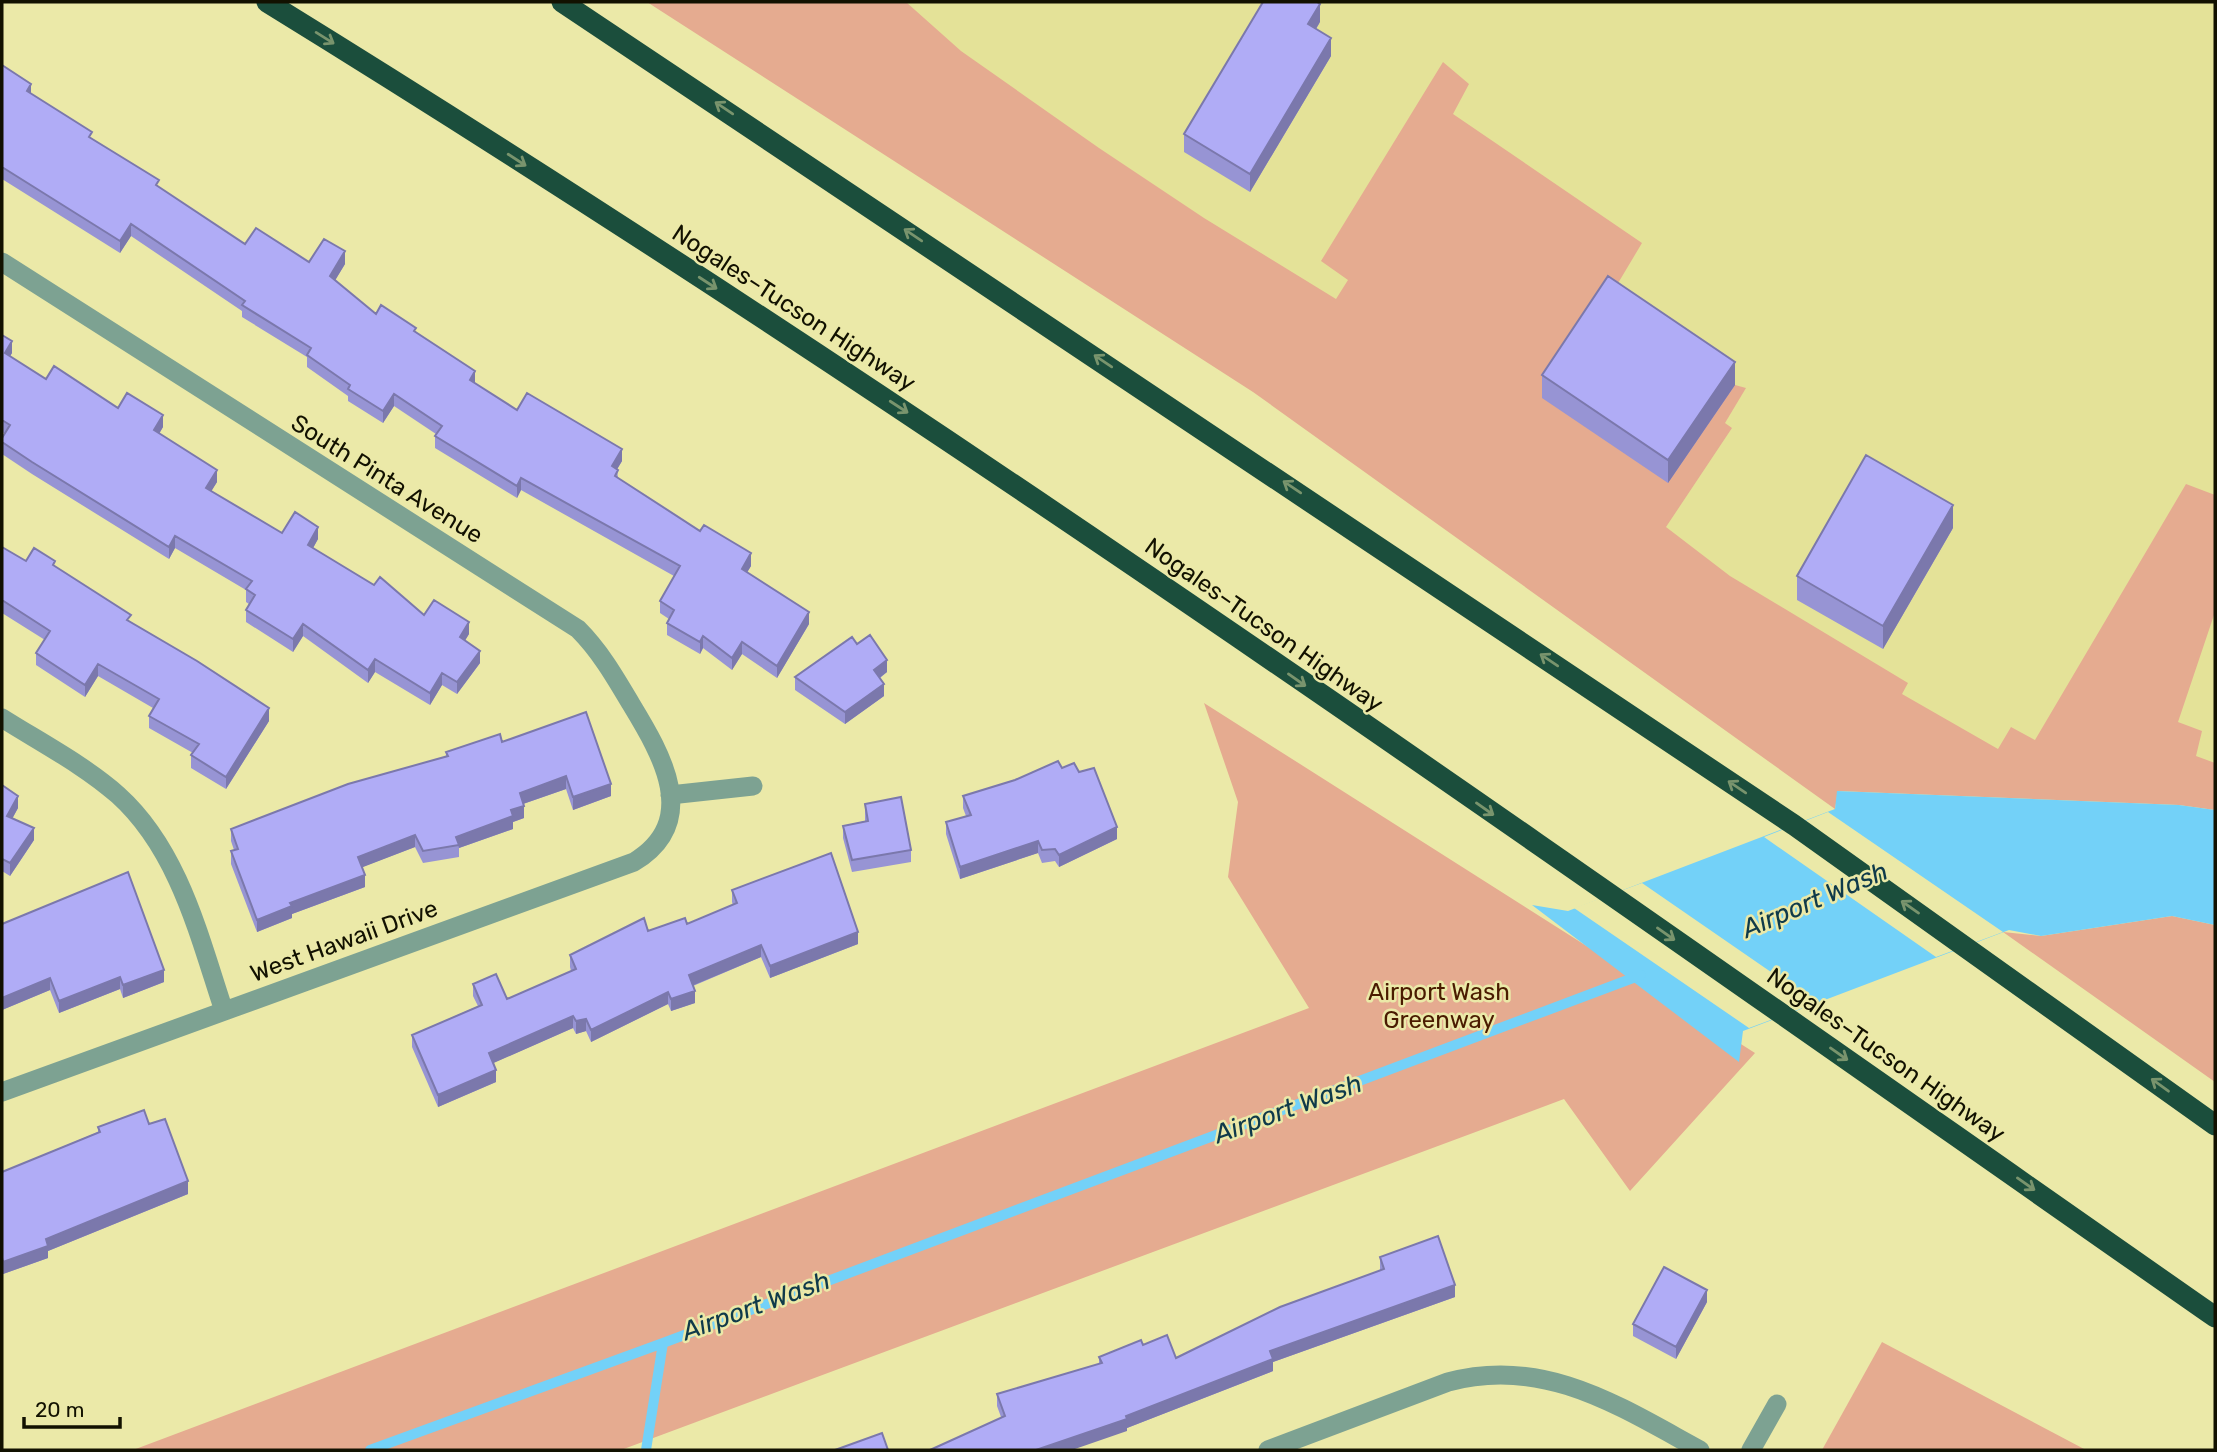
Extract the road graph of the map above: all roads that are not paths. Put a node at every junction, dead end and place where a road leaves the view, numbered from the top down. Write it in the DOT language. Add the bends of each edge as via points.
graph roads {
  1 [pos="267,2"];
  2 [pos="562,2"];
  3 [pos="2,262"];
  4 [pos="2,718"];
  5 [pos="753,786"];
  6 [pos="671,799"];
  7 [pos="224,1011"];
  8 [pos="2,1092"];
  9 [pos="2215,1125"];
  10 [pos="2215,1317"];
  11 [pos="1777,1404"];
  12 [pos="1268,1450"];
  13 [pos="1700,1450"];
  14 [pos="1751,1450"];
  1 -- 10 [label="highway, Nogales–Tucson Highway, one-way" via="962,448"];
  9 -- 2 [label="highway, one-way" via="1794,825"];
  3 -- 6 [label="street, South Pinta Avenue" via="578,629 594,645 651,737 668,775"];
  4 -- 7 [label="street" via="94,776 141,820 185,897"];
  5 -- 6 [label="street"];
  6 -- 7 [label="street, West Hawaii Drive" via="670,820 660,840 634,862"];
  7 -- 8 [label="street, West Hawaii Drive"];
  11 -- 14 [label="street"];
  12 -- 13 [label="street" via="1448,1382 1470,1376 1522,1374 1601,1396"];
}
